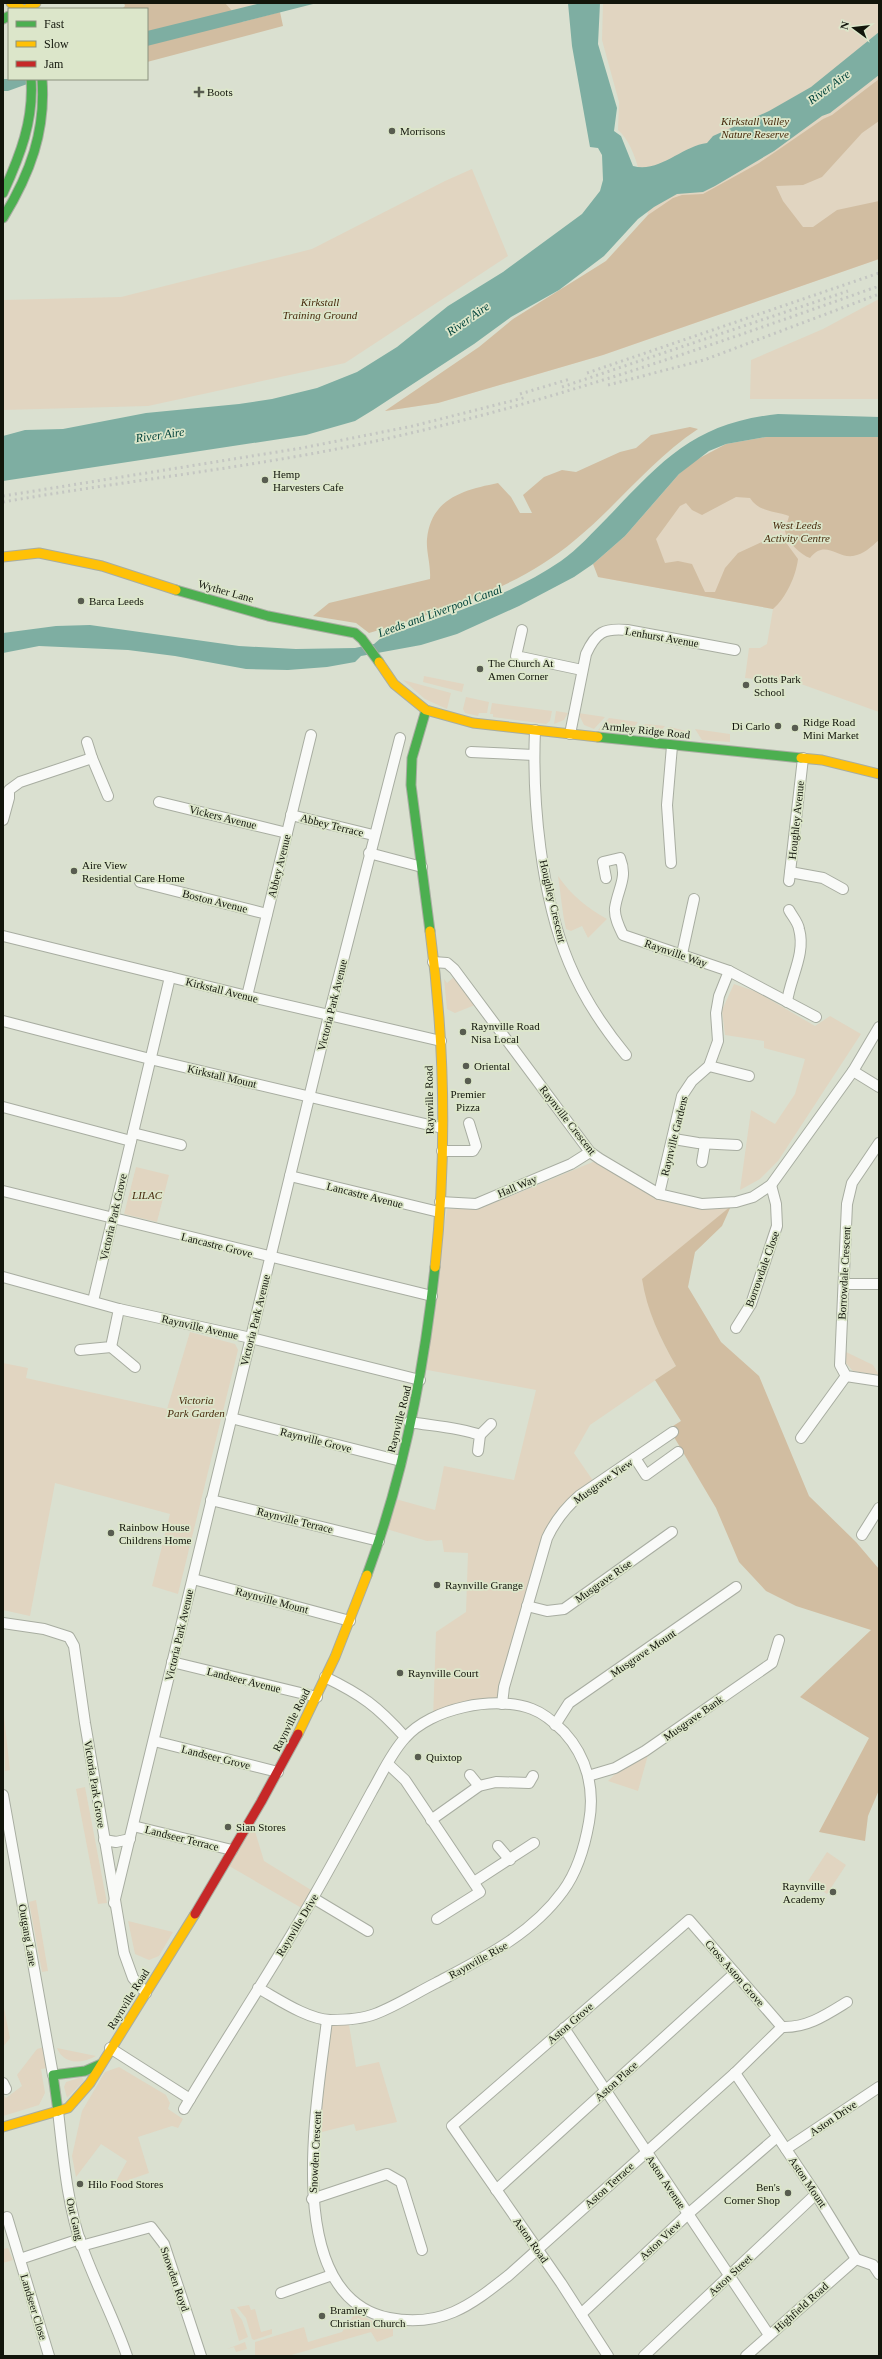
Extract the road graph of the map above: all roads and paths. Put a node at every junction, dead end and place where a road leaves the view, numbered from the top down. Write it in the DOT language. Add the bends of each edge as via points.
graph roads {
  1 [pos="42,81"];
  2 [pos="31,84"];
  3 [pos="3,193"];
  4 [pos="3,218"];
  5 [pos="3,557"];
  6 [pos="522,630"];
  7 [pos="735,650"];
  8 [pos="582,670"];
  9 [pos="413,702"];
  10 [pos="426,710"];
  11 [pos="535,730"];
  12 [pos="570,734"];
  13 [pos="311,735"];
  14 [pos="400,738"];
  15 [pos="87,742"];
  16 [pos="672,746"];
  17 [pos="471,752"];
  18 [pos="534,755"];
  19 [pos="92,758"];
  20 [pos="803,758"];
  21 [pos="879,774"];
  22 [pos="108,796"];
  23 [pos="159,802"];
  24 [pos="291,815"];
  25 [pos="3,820"];
  26 [pos="287,833"];
  27 [pos="373,835"];
  28 [pos="369,853"];
  29 [pos="671,863"];
  30 [pos="422,867"];
  31 [pos="606,878"];
  32 [pos="140,882"];
  33 [pos="843,889"];
  34 [pos="694,899"];
  35 [pos="789,910"];
  36 [pos="267,914"];
  37 [pos="3,936"];
  38 [pos="682,954"];
  39 [pos="433,962"];
  40 [pos="729,971"];
  41 [pos="170,977"];
  42 [pos="247,996"];
  43 [pos="787,1002"];
  44 [pos="329,1015"];
  45 [pos="816,1017"];
  46 [pos="3,1022"];
  47 [pos="879,1027"];
  48 [pos="441,1041"];
  49 [pos="626,1055"];
  50 [pos="150,1059"];
  51 [pos="709,1066"];
  52 [pos="853,1071"];
  53 [pos="748,1076"];
  54 [pos="879,1087"];
  55 [pos="310,1096"];
  56 [pos="3,1107"];
  57 [pos="469,1123"];
  58 [pos="442,1128"];
  59 [pos="132,1137"];
  60 [pos="674,1139"];
  61 [pos="879,1143"];
  62 [pos="705,1144"];
  63 [pos="181,1145"];
  64 [pos="737,1145"];
  65 [pos="442,1151"];
  66 [pos="590,1152"];
  67 [pos="702,1162"];
  68 [pos="290,1176"];
  69 [pos="771,1185"];
  70 [pos="3,1192"];
  71 [pos="659,1194"];
  72 [pos="440,1207"];
  73 [pos="113,1219"];
  74 [pos="270,1258"];
  75 [pos="3,1277"];
  76 [pos="844,1284"];
  77 [pos="879,1284"];
  78 [pos="432,1296"];
  79 [pos="93,1301"];
  80 [pos="119,1309"];
  81 [pos="736,1328"];
  82 [pos="251,1338"];
  83 [pos="111,1347"];
  84 [pos="80,1350"];
  85 [pos="135,1367"];
  86 [pos="846,1376"];
  87 [pos="420,1380"];
  88 [pos="879,1381"];
  89 [pos="230,1418"];
  90 [pos="409,1422"];
  91 [pos="490,1424"];
  92 [pos="673,1432"];
  93 [pos="480,1435"];
  94 [pos="801,1438"];
  95 [pos="478,1451"];
  96 [pos="678,1452"];
  97 [pos="635,1458"];
  98 [pos="400,1461"];
  99 [pos="211,1500"];
  100 [pos="879,1508"];
  101 [pos="672,1532"];
  102 [pos="862,1535"];
  103 [pos="379,1541"];
  104 [pos="192,1579"];
  105 [pos="736,1586"];
  106 [pos="527,1606"];
  107 [pos="350,1621"];
  108 [pos="3,1623"];
  109 [pos="779,1640"];
  110 [pos="172,1662"];
  111 [pos="325,1677"];
  112 [pos="317,1697"];
  113 [pos="502,1704"];
  114 [pos="555,1724"];
  115 [pos="405,1737"];
  116 [pos="154,1741"];
  117 [pos="388,1764"];
  118 [pos="278,1772"];
  119 [pos="470,1775"];
  120 [pos="533,1776"];
  121 [pos="588,1776"];
  122 [pos="479,1786"];
  123 [pos="3,1794"];
  124 [pos="431,1820"];
  125 [pos="133,1826"];
  126 [pos="7,1838"];
  127 [pos="130,1839"];
  128 [pos="104,1840"];
  129 [pos="534,1843"];
  130 [pos="498,1846"];
  131 [pos="232,1850"];
  132 [pos="510,1860"];
  133 [pos="474,1882"];
  134 [pos="313,1898"];
  135 [pos="114,1903"];
  136 [pos="437,1919"];
  137 [pos="689,1920"];
  138 [pos="368,1931"];
  139 [pos="735,1973"];
  140 [pos="258,1988"];
  141 [pos="146,1993"];
  142 [pos="847,2002"];
  143 [pos="327,2020"];
  144 [pos="782,2027"];
  145 [pos="564,2028"];
  146 [pos="110,2048"];
  147 [pos="101,2064"];
  148 [pos="735,2073"];
  149 [pos="53,2075"];
  150 [pos="879,2087"];
  151 [pos="606,2091"];
  152 [pos="190,2099"];
  153 [pos="184,2109"];
  154 [pos="58,2111"];
  155 [pos="452,2126"];
  156 [pos="3,2127"];
  157 [pos="777,2137"];
  158 [pos="786,2149"];
  159 [pos="646,2152"];
  160 [pos="496,2190"];
  161 [pos="816,2194"];
  162 [pos="312,2199"];
  163 [pos="688,2214"];
  164 [pos="7,2217"];
  165 [pos="80,2242"];
  166 [pos="422,2250"];
  167 [pos="538,2250"];
  168 [pos="20,2258"];
  169 [pos="856,2259"];
  170 [pos="879,2274"];
  171 [pos="332,2275"];
  172 [pos="730,2276"];
  173 [pos="280,2293"];
  174 [pos="581,2314"];
  175 [pos="769,2335"];
  176 [pos="49,2356"];
  177 [pos="127,2356"];
  178 [pos="201,2356"];
  179 [pos="608,2356"];
  180 [pos="644,2356"];
  181 [pos="746,2356"];
  1 -- 4 [label="street" via="42,130 38,150 19,194"];
  2 -- 3 [label="street" via="31,108 22,149"];
  5 -- 9 [label="street, Wyther Lane" via="39,553 102,566 167,588 268,616 355,633 394,684"];
  6 -- 8 [label="street" via="516,656"];
  7 -- 8 [label="street, Lenhurst Avenue" via="614,629 601,632 592,642"];
  8 -- 12 [label="street, Lenhurst Avenue"];
  9 -- 10 [label="street, Armley Ridge Road"];
  10 -- 11 [label="street, Armley Ridge Road" via="473,723"];
  10 -- 30 [label="street, Raynville Road" via="412,758 411,785"];
  11 -- 12 [label="street, Armley Ridge Road"];
  11 -- 18 [label="street, Houghley Crescent"];
  12 -- 16 [label="street, Armley Ridge Road"];
  13 -- 24 [label="street, Abbey Avenue"];
  14 -- 27 [label="street, Victoria Park Avenue"];
  15 -- 19 [label="street"];
  16 -- 20 [label="street, Armley Ridge Road"];
  16 -- 29 [label="street" via="667,805"];
  17 -- 18 [label="street"];
  18 -- 49 [label="street, Houghley Crescent" via="535,794 544,867 568,962 580,988 609,1035"];
  19 -- 22 [label="street"];
  19 -- 25 [label="street" via="20,782 9,790"];
  20 -- 21 [label="street, Armley Ridge Road" via="846,764"];
  20 -- 33 [label="street, Houghley Avenue" via="789,877 824,878"];
  23 -- 26 [label="street, Vickers Avenue"];
  24 -- 26 [label="street, Abbey Avenue"];
  24 -- 27 [label="street, Abbey Terrace"];
  26 -- 36 [label="street, Abbey Avenue"];
  27 -- 28 [label="street, Victoria Park Avenue"];
  28 -- 30 [label="street"];
  28 -- 44 [label="street, Victoria Park Avenue"];
  30 -- 39 [label="street, Raynville Road"];
  31 -- 38 [label="street, Raynville Way" via="603,862 620,858 625,870 615,909 623,935"];
  32 -- 36 [label="street, Boston Avenue"];
  34 -- 38 [label="street"];
  35 -- 43 [label="street" via="799,929 800,957 789,987"];
  36 -- 42 [label="street, Abbey Avenue"];
  37 -- 41 [label="street, Kirkstall Avenue"];
  38 -- 40 [label="street, Raynville Way"];
  39 -- 48 [label="street, Raynville Road"];
  39 -- 66 [label="street, Raynville Crescent" via="448,963 454,969"];
  40 -- 43 [label="street, Raynville Way"];
  40 -- 51 [label="street, Raynville Gardens" via="718,996 718,1041"];
  41 -- 42 [label="street, Kirkstall Avenue"];
  41 -- 50 [label="street, Victoria Park Grove"];
  42 -- 44 [label="street, Kirkstall Avenue"];
  43 -- 45 [label="street, Raynville Way"];
  44 -- 48 [label="street, Kirkstall Avenue"];
  44 -- 55 [label="street, Victoria Park Avenue"];
  46 -- 50 [label="street, Kirkstall Mount"];
  47 -- 52 [label="street, Raynville Crescent"];
  48 -- 58 [label="street, Raynville Road"];
  50 -- 55 [label="street, Kirkstall Mount"];
  50 -- 59 [label="street, Victoria Park Grove"];
  51 -- 53 [label="street"];
  51 -- 60 [label="street, Raynville Gardens" via="692,1081 682,1096"];
  52 -- 54 [label="street"];
  52 -- 69 [label="street, Raynville Crescent"];
  55 -- 58 [label="street, Kirkstall Mount"];
  55 -- 68 [label="street, Victoria Park Avenue"];
  56 -- 59 [label="street"];
  57 -- 65 [label="street" via="476,1139 473,1151"];
  58 -- 65 [label="street, Raynville Road"];
  59 -- 63 [label="street"];
  59 -- 73 [label="street, Victoria Park Grove"];
  60 -- 62 [label="street"];
  60 -- 71 [label="street, Raynville Gardens"];
  61 -- 76 [label="street, Borrowdale Crescent" via="852,1183 847,1204"];
  62 -- 64 [label="street"];
  62 -- 67 [label="street"];
  65 -- 72 [label="street, Raynville Road"];
  66 -- 71 [label="street, Raynville Crescent"];
  66 -- 72 [label="street, Hall Way" via="571,1164 476,1204"];
  68 -- 72 [label="street, Lancastre Avenue"];
  68 -- 74 [label="street, Victoria Park Avenue"];
  69 -- 71 [label="street, Raynville Crescent" via="753,1197 736,1202 702,1204"];
  69 -- 81 [label="street, Borrowdale Close" via="776,1204 777,1226 751,1304"];
  70 -- 73 [label="street, Lancastre Grove"];
  72 -- 78 [label="street, Raynville Road"];
  73 -- 74 [label="street, Lancastre Grove"];
  73 -- 79 [label="street, Victoria Park Grove"];
  74 -- 78 [label="street, Lancastre Grove"];
  74 -- 82 [label="street, Victoria Park Avenue"];
  75 -- 79 [label="street, Raynville Avenue"];
  76 -- 77 [label="street"];
  76 -- 86 [label="street, Borrowdale Crescent" via="840,1365"];
  78 -- 87 [label="street, Raynville Road"];
  79 -- 80 [label="street, Raynville Avenue"];
  80 -- 82 [label="street, Raynville Avenue"];
  80 -- 83 [label="street"];
  82 -- 87 [label="street, Raynville Avenue"];
  82 -- 89 [label="street, Victoria Park Avenue"];
  83 -- 84 [label="street"];
  83 -- 85 [label="street"];
  86 -- 88 [label="street"];
  86 -- 94 [label="street"];
  87 -- 90 [label="street, Raynville Road"];
  89 -- 98 [label="street, Raynville Grove"];
  89 -- 99 [label="street, Victoria Park Avenue"];
  90 -- 93 [label="street" via="458,1428"];
  90 -- 98 [label="street, Raynville Road"];
  91 -- 93 [label="street"];
  92 -- 97 [label="street, Musgrave View"];
  93 -- 95 [label="street"];
  96 -- 97 [label="street" via="646,1475"];
  97 -- 106 [label="street, Musgrave View" via="579,1496 554,1522"];
  98 -- 103 [label="street, Raynville Road" via="389,1513"];
  99 -- 103 [label="street, Raynville Terrace"];
  99 -- 104 [label="street, Victoria Park Avenue"];
  100 -- 102 [label="street"];
  101 -- 106 [label="street, Musgrave Rise" via="564,1609 547,1611"];
  103 -- 107 [label="street, Raynville Road"];
  104 -- 107 [label="street, Raynville Mount"];
  104 -- 110 [label="street, Victoria Park Avenue"];
  105 -- 114 [label="street, Musgrave Mount" via="569,1703"];
  106 -- 113 [label="street, Musgrave View" via="504,1687"];
  107 -- 111 [label="street, Raynville Road"];
  108 -- 128 [label="street, Victoria Park Grove" via="44,1629 69,1637 74,1646"];
  109 -- 121 [label="street, Musgrave Bank" via="772,1663 645,1751 615,1768"];
  110 -- 112 [label="street, Landseer Avenue"];
  110 -- 116 [label="street, Victoria Park Avenue"];
  111 -- 112 [label="street, Raynville Road"];
  111 -- 115 [label="street" via="358,1694 383,1713"];
  112 -- 118 [label="street, Raynville Road"];
  113 -- 114 [label="street, Raynville Rise" via="532,1709"];
  113 -- 115 [label="street, Raynville Rise" via="474,1705 443,1714"];
  114 -- 121 [label="street, Raynville Rise" via="573,1743"];
  115 -- 117 [label="street, Raynville Drive"];
  116 -- 118 [label="street, Landseer Grove"];
  116 -- 125 [label="street, Victoria Park Avenue"];
  117 -- 124 [label="street" via="405,1780"];
  117 -- 134 [label="street, Raynville Drive"];
  118 -- 131 [label="street, Raynville Road"];
  119 -- 122 [label="street"];
  120 -- 122 [label="street" via="529,1784 496,1782"];
  121 -- 143 [label="street, Raynville Rise" via="591,1792 590,1815 579,1860 565,1889 540,1917 503,1947 373,2015"];
  122 -- 124 [label="street"];
  123 -- 126 [label="street, Outgang Lane"];
  124 -- 133 [label="street"];
  125 -- 127 [label="street, Victoria Park Avenue"];
  125 -- 131 [label="street, Landseer Terrace"];
  126 -- 149 [label="street, Outgang Lane"];
  127 -- 128 [label="street" via="116,1842"];
  127 -- 135 [label="street, Victoria Park Avenue"];
  128 -- 135 [label="street, Victoria Park Grove"];
  129 -- 132 [label="street"];
  130 -- 132 [label="street"];
  131 -- 141 [label="street, Raynville Road"];
  132 -- 133 [label="street"];
  133 -- 136 [label="street" via="480,1892"];
  134 -- 138 [label="street"];
  134 -- 140 [label="street, Raynville Drive"];
  135 -- 141 [label="street, Victoria Park Grove" via="124,1953 134,1978"];
  137 -- 139 [label="street, Cross Aston Grove"];
  137 -- 145 [label="street, Aston Grove"];
  139 -- 144 [label="street, Cross Aston Grove"];
  139 -- 151 [label="street, Aston Place"];
  140 -- 143 [label="street, Raynville Rise" via="293,2008"];
  140 -- 152 [label="street, Raynville Drive"];
  141 -- 146 [label="street, Raynville Road"];
  142 -- 144 [label="street" via="823,2017 797,2028"];
  143 -- 162 [label="street, Snowden Crescent" via="314,2134"];
  144 -- 148 [label="street, Aston Terrace"];
  145 -- 151 [label="street, Aston Avenue"];
  145 -- 155 [label="street, Aston Grove"];
  146 -- 147 [label="street, Raynville Road"];
  146 -- 152 [label="street"];
  147 -- 149 [label="street" via="85,2071"];
  147 -- 154 [label="street, Raynville Road" via="83,2093 68,2108"];
  148 -- 157 [label="street, Aston Mount"];
  148 -- 159 [label="street, Aston Terrace"];
  149 -- 154 [label="street, Out Gang"];
  150 -- 158 [label="street, Aston Drive"];
  151 -- 159 [label="street, Aston Avenue"];
  151 -- 160 [label="street, Aston Place"];
  152 -- 153 [label="street, Raynville Drive"];
  154 -- 156 [label="street, Raynville Road"];
  154 -- 165 [label="street, Out Gang" via="67,2182"];
  155 -- 160 [label="street, Aston Road"];
  157 -- 158 [label="street, Aston Mount"];
  157 -- 163 [label="street, Aston View"];
  158 -- 161 [label="street, Aston Mount"];
  159 -- 163 [label="street, Aston Avenue"];
  159 -- 167 [label="street, Aston Terrace"];
  160 -- 167 [label="street, Aston Road"];
  161 -- 169 [label="street, Aston Mount"];
  161 -- 172 [label="street, Aston Street"];
  162 -- 166 [label="street" via="387,2174 401,2182"];
  162 -- 171 [label="street, Snowden Crescent" via="324,2253"];
  163 -- 172 [label="street, Aston Avenue"];
  163 -- 174 [label="street, Aston View"];
  164 -- 168 [label="street, Landseer Close"];
  165 -- 168 [label="street"];
  165 -- 177 [label="street, Out Gang"];
  165 -- 178 [label="street, Snowden Royd" via="151,2227 164,2244"];
  167 -- 171 [label="street, Snowden Crescent" via="485,2294 447,2315 426,2322 404,2321 377,2315 355,2303 340,2288"];
  167 -- 174 [label="street, Aston Road"];
  168 -- 176 [label="street, Landseer Close"];
  169 -- 170 [label="street" via="873,2265"];
  169 -- 175 [label="street, Highfield Road"];
  171 -- 173 [label="street"];
  172 -- 175 [label="street, Aston Avenue"];
  172 -- 180 [label="street, Aston Street"];
  174 -- 179 [label="street, Aston Road"];
  175 -- 181 [label="street, Highfield Road"];
}
